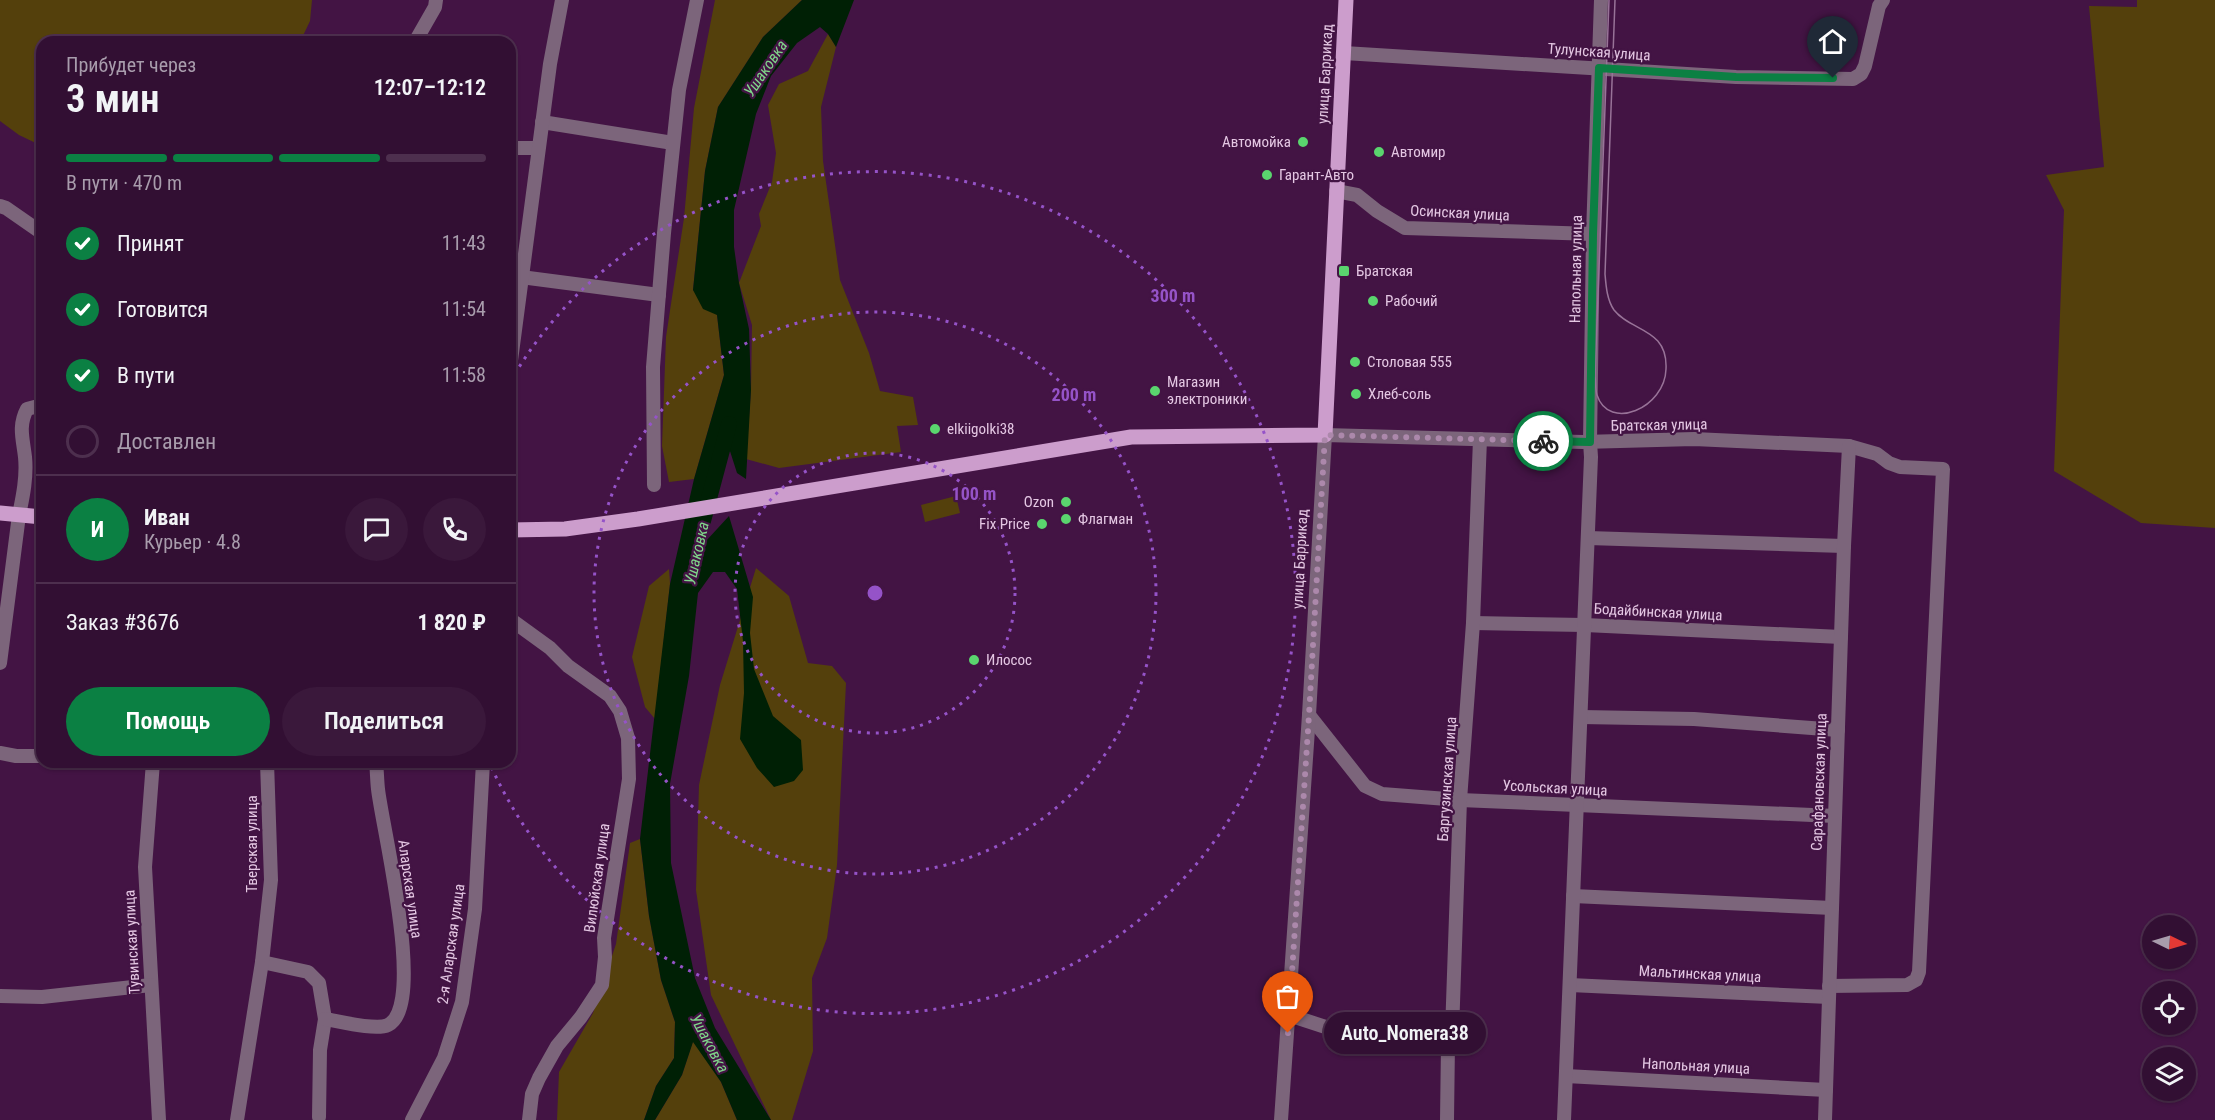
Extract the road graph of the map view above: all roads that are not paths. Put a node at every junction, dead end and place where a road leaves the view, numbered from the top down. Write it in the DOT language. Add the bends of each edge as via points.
graph roads {
  1 [pos="435,0"];
  2 [pos="562,0"];
  3 [pos="697,0"];
  4 [pos="1346,0"];
  5 [pos="1601,0"];
  6 [pos="1883,0"];
  7 [pos="418,36"];
  8 [pos="1344,53"];
  9 [pos="1599,68"];
  10 [pos="542,122"];
  11 [pos="673,142"];
  12 [pos="516,148"];
  13 [pos="538,148"];
  14 [pos="1336,192"];
  15 [pos="0,206"];
  16 [pos="36,229"];
  17 [pos="1593,234"];
  18 [pos="517,259"];
  19 [pos="521,277"];
  20 [pos="659,295"];
  21 [pos="516,318"];
  22 [pos="36,407"];
  23 [pos="1325,435"];
  24 [pos="1479,439"];
  25 [pos="1590,442"];
  26 [pos="1849,446"];
  27 [pos="654,485"];
  28 [pos="0,513"];
  29 [pos="19,515"];
  30 [pos="36,516"];
  31 [pos="516,530"];
  32 [pos="1588,538"];
  33 [pos="1844,546"];
  34 [pos="516,623"];
  35 [pos="1473,623"];
  36 [pos="1585,625"];
  37 [pos="1841,637"];
  38 [pos="0,663"];
  39 [pos="1309,715"];
  40 [pos="1581,717"];
  41 [pos="1838,730"];
  42 [pos="0,753"];
  43 [pos="36,756"];
  44 [pos="153,768"];
  45 [pos="267,768"];
  46 [pos="376,768"];
  47 [pos="483,768"];
  48 [pos="1460,800"];
  49 [pos="1577,806"];
  50 [pos="1835,816"];
  51 [pos="1573,896"];
  52 [pos="1832,908"];
  53 [pos="262,962"];
  54 [pos="151,985"];
  55 [pos="1570,985"];
  56 [pos="1829,992"];
  57 [pos="0,996"];
  58 [pos="1289,1015"];
  59 [pos="325,1019"];
  60 [pos="1448,1042"];
  61 [pos="1566,1076"];
  62 [pos="1826,1090"];
  63 [pos="319,1117"];
  64 [pos="159,1120"];
  65 [pos="237,1120"];
  66 [pos="412,1120"];
  67 [pos="529,1120"];
  68 [pos="1281,1120"];
  69 [pos="1447,1120"];
  70 [pos="1564,1120"];
  71 [pos="1825,1120"];
  1 -- 7 [label="street"];
  2 -- 10 [label="street"];
  3 -- 11 [label="street"];
  4 -- 8 [label="main road, улица Баррикад"];
  5 -- 9 [label="street, Напольная улица"];
  6 -- 9 [label="street, Тулунская улица" via="1865,66 1852,79 1736,77"];
  8 -- 9 [label="street, Тулунская улица"];
  8 -- 14 [label="main road, улица Баррикад"];
  9 -- 17 [label="street, Напольная улица"];
  10 -- 11 [label="street"];
  10 -- 13 [label="street"];
  11 -- 20 [label="street"];
  12 -- 13 [label="street"];
  13 -- 18 [label="street"];
  14 -- 17 [label="street, Осинская улица" via="1357,195 1405,228"];
  14 -- 23 [label="main road, улица Баррикад"];
  15 -- 16 [label="street"];
  17 -- 25 [label="street, Напольная улица"];
  18 -- 19 [label="street"];
  19 -- 20 [label="street"];
  19 -- 21 [label="street"];
  20 -- 27 [label="street" via="653,367"];
  22 -- 29 [label="street" via="27,410 22,419 24,493"];
  23 -- 24 [label="street, Братская улица"];
  23 -- 31 [label="main road" via="1131,437 638,519 565,529"];
  23 -- 39 [label="street, улица Баррикад"];
  24 -- 25 [label="street, Братская улица"];
  24 -- 35 [label="street, Баргузинская улица"];
  25 -- 26 [label="street, Братская улица" via="1694,440"];
  25 -- 32 [label="street, Напольная улица"];
  26 -- 33 [label="street, Сарафановская улица"];
  26 -- 56 [label="street, Братская улица" via="1877,454 1900,467 1944,469 1919,972 1916,980 1907,985"];
  28 -- 29 [label="main road"];
  29 -- 30 [label="main road"];
  29 -- 38 [label="street"];
  32 -- 33 [label="street"];
  32 -- 36 [label="street, Напольная улица"];
  33 -- 37 [label="street, Сарафановская улица"];
  34 -- 67 [label="street, Вилюйская улица" via="610,696 620,711 628,738 629,778 604,938 602,985 557,1046 539,1078"];
  35 -- 36 [label="street, Бодайбинская улица"];
  35 -- 48 [label="street, Баргузинская улица"];
  36 -- 37 [label="street, Бодайбинская улица"];
  36 -- 40 [label="street, Напольная улица"];
  37 -- 41 [label="street, Сарафановская улица"];
  39 -- 48 [label="street, Усольская улица" via="1365,786 1382,794"];
  39 -- 58 [label="street, улица Баррикад"];
  40 -- 41 [label="street" via="1694,719"];
  40 -- 49 [label="street, Напольная улица"];
  41 -- 50 [label="street, Сарафановская улица"];
  42 -- 43 [label="street"];
  44 -- 54 [label="street, Тувинская улица" via="145,867"];
  45 -- 53 [label="street, Тверская улица" via="271,880"];
  46 -- 59 [label="street, Аларская улица" via="401,918 404,993 397,1016 388,1025"];
  47 -- 66 [label="street, 2-я Аларская улица" via="474,909 462,1002 444,1058"];
  48 -- 49 [label="street, Усольская улица"];
  48 -- 60 [label="street, Баргузинская улица" via="1452,1032"];
  49 -- 50 [label="street, Усольская улица"];
  49 -- 51 [label="street, Напольная улица"];
  50 -- 52 [label="street, Сарафановская улица"];
  51 -- 52 [label="street"];
  51 -- 55 [label="street, Напольная улица"];
  52 -- 56 [label="street, Сарафановская улица"];
  53 -- 59 [label="street" via="308,972 319,983"];
  53 -- 65 [label="street, Тверская улица"];
  54 -- 57 [label="street" via="42,997"];
  54 -- 64 [label="street, Тувинская улица"];
  55 -- 56 [label="street, Мальтинская улица"];
  55 -- 61 [label="street, Напольная улица"];
  56 -- 62 [label="street, Сарафановская улица"];
  58 -- 60 [label="street" via="1344,1033"];
  58 -- 68 [label="street, улица Баррикад"];
  59 -- 63 [label="street" via="320,1050"];
  60 -- 69 [label="street, Баргузинская улица"];
  61 -- 62 [label="street, Напольная улица"];
  61 -- 70 [label="street, Напольная улица"];
  62 -- 71 [label="street, Сарафановская улица"];
}
